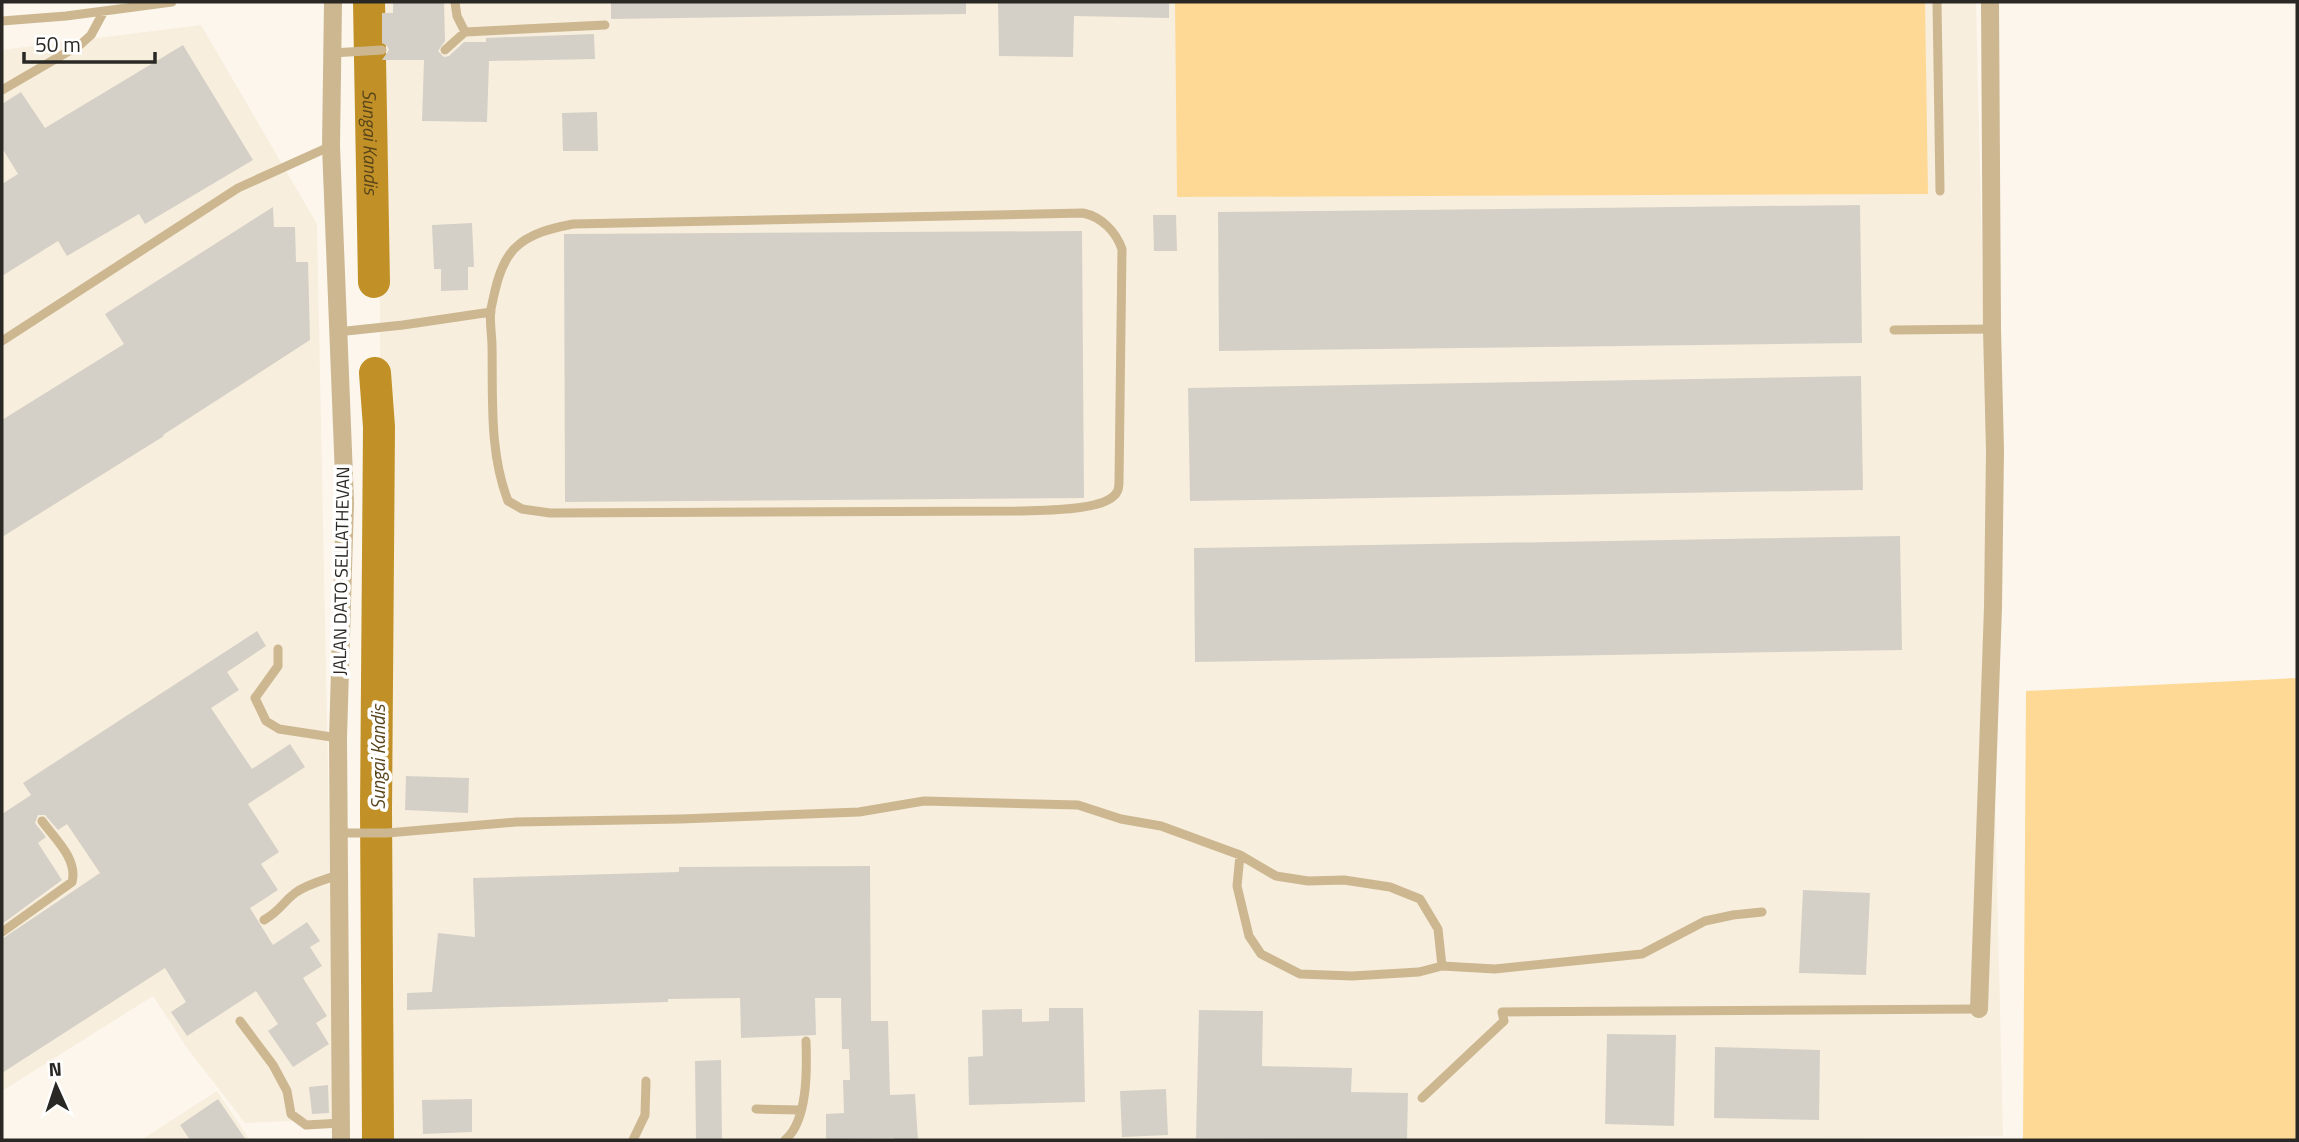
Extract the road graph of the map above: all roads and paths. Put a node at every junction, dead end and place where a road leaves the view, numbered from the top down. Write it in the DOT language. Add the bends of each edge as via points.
graph roads {
  1 [pos="172,2"];
  2 [pos="333,2"];
  3 [pos="455,2"];
  4 [pos="1937,2"];
  5 [pos="1990,2"];
  6 [pos="104,12"];
  7 [pos="2,20"];
  8 [pos="605,25"];
  9 [pos="465,32"];
  10 [pos="380,50"];
  11 [pos="444,50"];
  12 [pos="332,53"];
  13 [pos="2,90"];
  14 [pos="331,146"];
  15 [pos="1941,191"];
  16 [pos="491,312"];
  17 [pos="1992,329"];
  18 [pos="1894,330"];
  19 [pos="337,332"];
  20 [pos="2,341"];
  21 [pos="278,649"];
  22 [pos="338,738"];
  23 [pos="42,821"];
  24 [pos="338,833"];
  25 [pos="1240,855"];
  26 [pos="338,876"];
  27 [pos="1762,912"];
  28 [pos="264,920"];
  29 [pos="2,932"];
  30 [pos="1442,965"];
  31 [pos="1979,1009"];
  32 [pos="240,1021"];
  33 [pos="806,1041"];
  34 [pos="646,1081"];
  35 [pos="1422,1098"];
  36 [pos="756,1109"];
  37 [pos="800,1110"];
  38 [pos="341,1132"];
  39 [pos="633,1140"];
  40 [pos="785,1140"];
  1 -- 6 [label="lane"];
  2 -- 12 [label="street, JALAN DATO SELLATHEVAN"];
  3 -- 9 [label="lane"];
  4 -- 15 [label="lane"];
  5 -- 17 [label="street"];
  6 -- 7 [label="lane"];
  6 -- 13 [label="lane" via="81,44"];
  8 -- 9 [label="lane"];
  9 -- 11 [label="lane"];
  10 -- 12 [label="lane"];
  12 -- 14 [label="street, JALAN DATO SELLATHEVAN"];
  14 -- 19 [label="street, JALAN DATO SELLATHEVAN"];
  14 -- 20 [label="lane" via="238,188"];
  16 -- 16 [label="lane" via="498,278 515,247 548,229 1091,214 1117,235 1122,249 1117,492 1092,506 1018,512 550,513 522,509 508,501 495,448"];
  16 -- 19 [label="lane"];
  17 -- 18 [label="lane"];
  17 -- 31 [label="street" via="1993,594"];
  19 -- 22 [label="street, JALAN DATO SELLATHEVAN" via="345,502"];
  21 -- 22 [label="lane" via="278,666 255,698 266,722 279,729"];
  22 -- 24 [label="street, JALAN DATO SELLATHEVAN"];
  23 -- 29 [label="lane" via="71,861 72,883"];
  24 -- 25 [label="lane" via="516,822 859,812 924,801 995,801 1078,805 1161,826"];
  24 -- 26 [label="street, JALAN DATO SELLATHEVAN"];
  25 -- 30 [label="lane" via="1276,876 1390,887 1420,899 1438,929"];
  25 -- 30 [label="lane" via="1237,886 1249,936 1261,954 1300,974 1419,972"];
  26 -- 28 [label="lane" via="295,893"];
  26 -- 38 [label="street, JALAN DATO SELLATHEVAN"];
  27 -- 30 [label="lane" via="1705,921 1642,954 1495,969"];
  31 -- 35 [label="lane" via="1502,1012 1504,1021"];
  32 -- 38 [label="lane" via="273,1065 287,1091 291,1114 306,1125"];
  33 -- 37 [label="lane" via="807,1087"];
  34 -- 39 [label="lane" via="645,1115"];
  36 -- 37 [label="lane"];
  37 -- 40 [label="lane" via="792,1135"];
}
